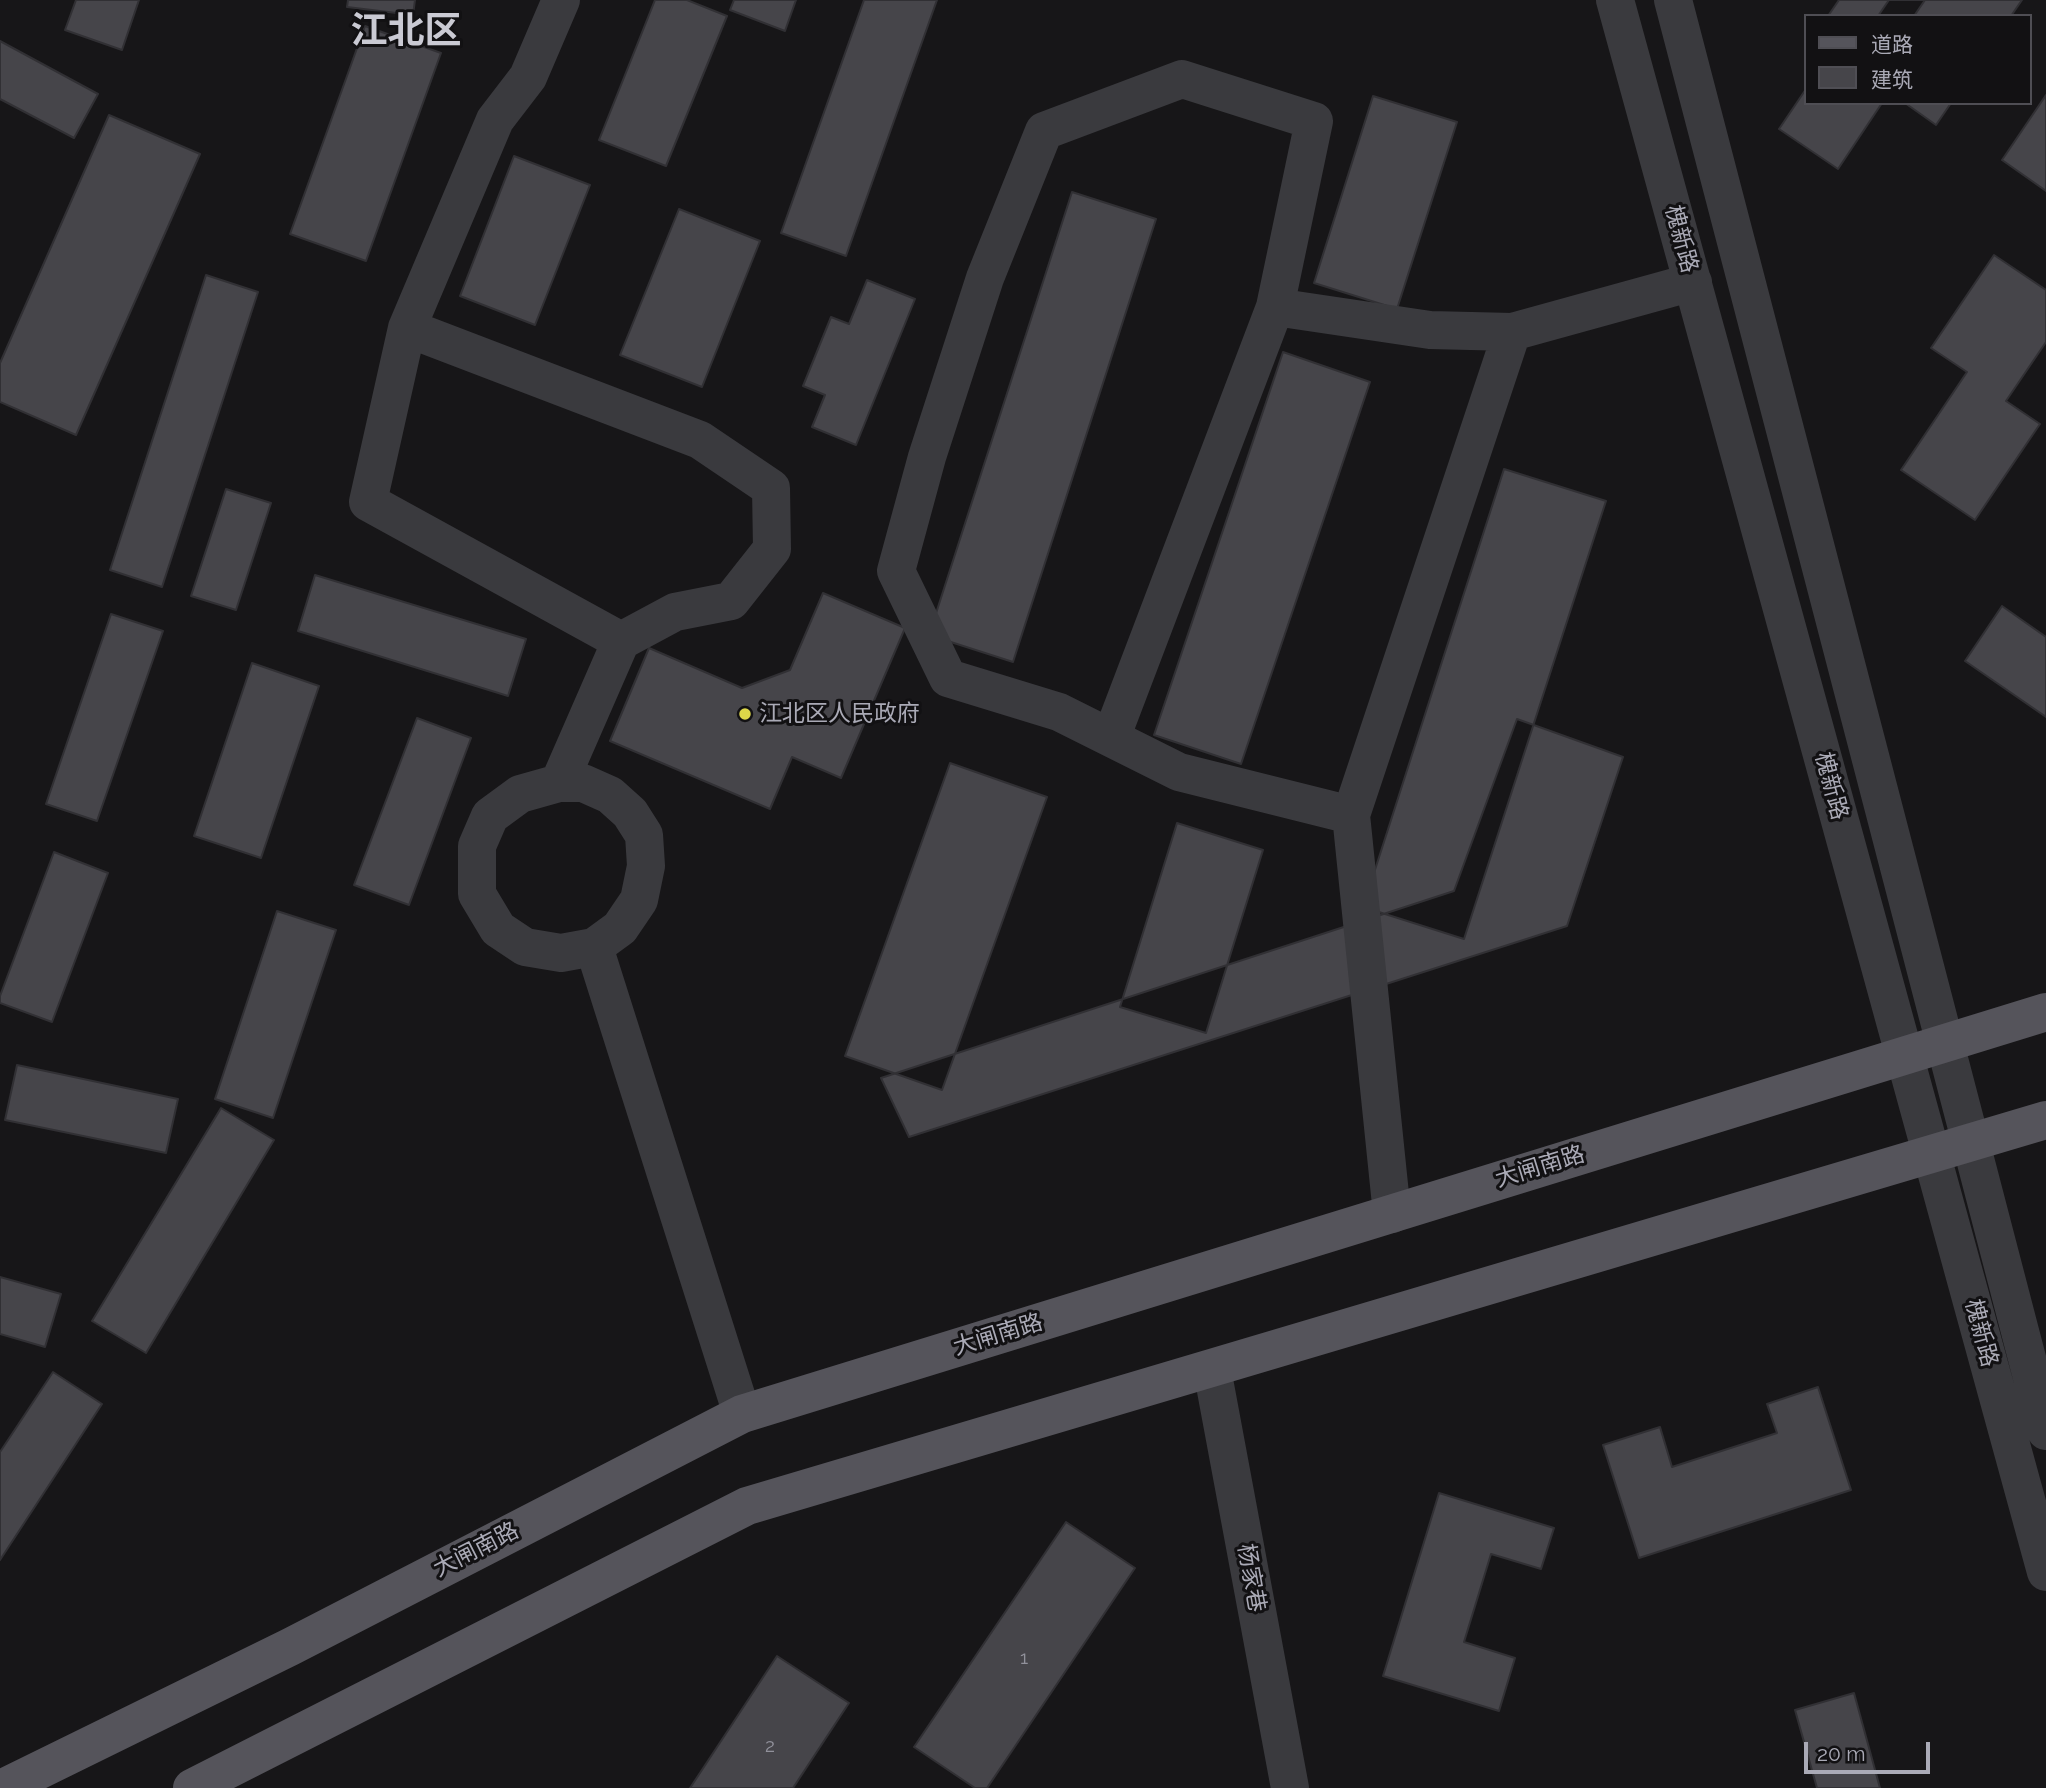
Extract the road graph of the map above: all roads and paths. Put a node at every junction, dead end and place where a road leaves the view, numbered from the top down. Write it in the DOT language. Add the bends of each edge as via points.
graph roads {
  1 [pos="561,0"];
  2 [pos="1615,0"];
  3 [pos="1673,0"];
  4 [pos="1693,282"];
  5 [pos="1275,307"];
  6 [pos="407,328"];
  7 [pos="1511,332"];
  8 [pos="621,641"];
  9 [pos="1111,738"];
  10 [pos="559,783"];
  11 [pos="1351,815"];
  12 [pos="594,947"];
  13 [pos="2046,1012"];
  14 [pos="1944,1042"];
  15 [pos="1904,1054"];
  16 [pos="2046,1120"];
  17 [pos="1971,1142"];
  18 [pos="1932,1155"];
  19 [pos="1392,1214"];
  20 [pos="1212,1369"];
  21 [pos="742,1414"];
  22 [pos="2046,1431"];
  23 [pos="2046,1572"];
  24 [pos="4,1788"];
  25 [pos="191,1788"];
  26 [pos="1290,1788"];
  1 -- 6 [label="street" via="528,78 495,120"];
  2 -- 4 [label="street, 槐新路"];
  3 -- 14 [label="street, 槐新路"];
  4 -- 7 [label="street"];
  4 -- 15 [label="street, 槐新路"];
  5 -- 7 [label="street" via="1430,330"];
  5 -- 9 [label="street"];
  5 -- 9 [label="street" via="1314,121 1182,79 1044,131 985,278 927,457 897,571 948,678 1059,712"];
  6 -- 8 [label="street" via="368,502"];
  6 -- 8 [label="street" via="700,440 771,488 772,549 731,601 675,612"];
  7 -- 11 [label="street"];
  8 -- 10 [label="street"];
  9 -- 11 [label="street" via="1179,772"];
  10 -- 12 [label="street" via="583,783 610,795 630,813 644,835 646,866 639,900 620,928"];
  10 -- 12 [label="street" via="520,794 490,816 477,846 477,894 498,929 525,947 561,953"];
  11 -- 19 [label="street"];
  12 -- 21 [label="street"];
  13 -- 14 [label="main road, 大闸南路"];
  14 -- 15 [label="main road, 大闸南路"];
  14 -- 17 [label="street, 槐新路"];
  15 -- 18 [label="street, 槐新路"];
  15 -- 19 [label="main road, 大闸南路"];
  16 -- 17 [label="main road"];
  17 -- 18 [label="main road"];
  17 -- 22 [label="street, 槐新路"];
  18 -- 20 [label="main road"];
  18 -- 23 [label="street, 槐新路"];
  19 -- 21 [label="main road, 大闸南路"];
  20 -- 25 [label="main road" via="747,1506"];
  20 -- 26 [label="street, 杨家巷"];
  21 -- 24 [label="main road, 大闸南路" via="290,1647"];
}
